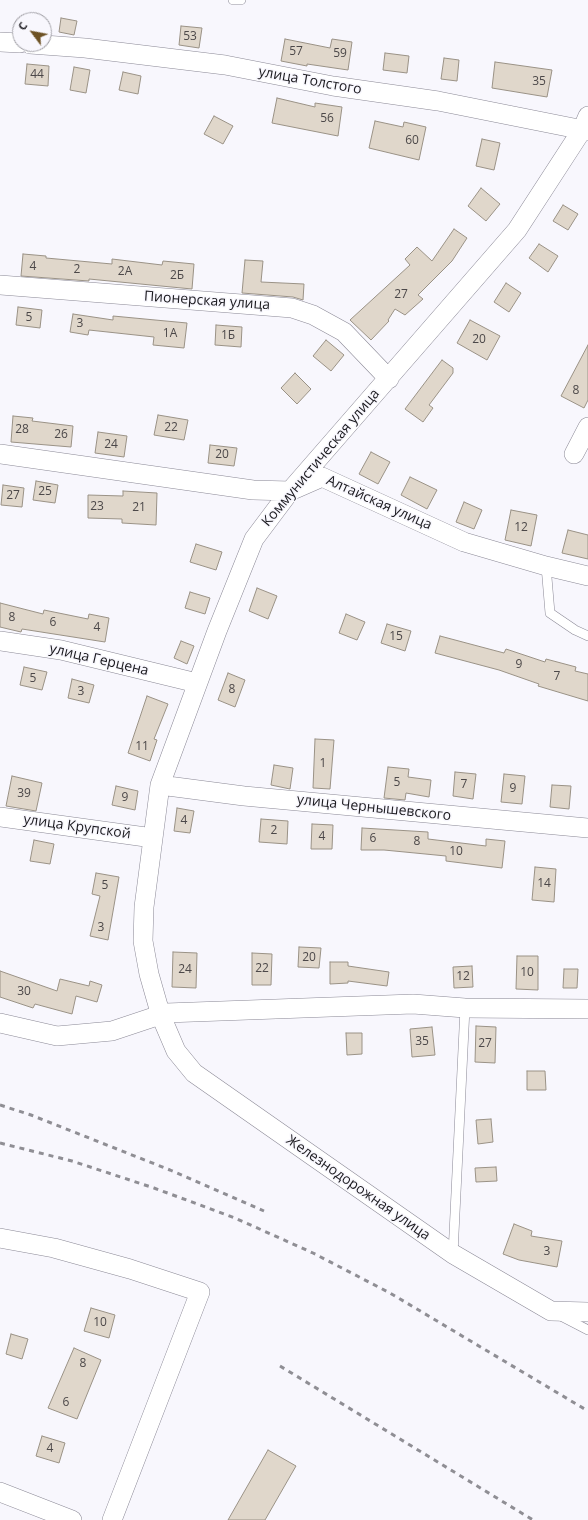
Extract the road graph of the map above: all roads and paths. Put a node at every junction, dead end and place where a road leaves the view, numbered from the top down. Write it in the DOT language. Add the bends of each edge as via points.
graph roads {
  1 [pos="233,0"];
  2 [pos="241,0"];
  3 [pos="0,42"];
  4 [pos="12,43"];
  5 [pos="52,46"];
  6 [pos="586,126"];
  7 [pos="0,285"];
  8 [pos="389,379"];
  9 [pos="588,427"];
  10 [pos="0,454"];
  11 [pos="574,454"];
  12 [pos="290,491"];
  13 [pos="546,566"];
  14 [pos="588,576"];
  15 [pos="588,636"];
  16 [pos="0,641"];
  17 [pos="197,683"];
  18 [pos="160,785"];
  19 [pos="0,817"];
  20 [pos="588,828"];
  21 [pos="153,838"];
  22 [pos="465,1008"];
  23 [pos="588,1009"];
  24 [pos="161,1016"];
  25 [pos="0,1023"];
  26 [pos="0,1238"];
  27 [pos="453,1254"];
  28 [pos="551,1311"];
  29 [pos="588,1312"];
  30 [pos="588,1330"];
  31 [pos="0,1492"];
  32 [pos="72,1520"];
  33 [pos="112,1520"];
  1 -- 2 [label="lane"];
  3 -- 4 [label="street"];
  5 -- 6 [label="street, улица Толстого" via="225,65 332,86"];
  6 -- 8 [label="street, Коммунистическая улица" via="517,230"];
  7 -- 8 [label="street, Пионерская улица" via="292,308 313,315 344,332"];
  8 -- 12 [label="street, Коммунистическая улица"];
  9 -- 11 [label="street"];
  10 -- 12 [label="street, Алтайская улица" via="253,490"];
  12 -- 13 [label="street, Алтайская улица" via="322,477 464,542"];
  12 -- 17 [label="street, Коммунистическая улица" via="254,539"];
  13 -- 14 [label="street, Алтайская улица"];
  13 -- 15 [label="lane" via="550,613"];
  16 -- 17 [label="street, улица Герцена" via="61,650"];
  17 -- 18 [label="street, Коммунистическая улица"];
  18 -- 20 [label="street, улица Чернышевского" via="244,796"];
  18 -- 21 [label="street, Коммунистическая улица"];
  19 -- 21 [label="street, улица Крупской"];
  21 -- 24 [label="street, Коммунистическая улица" via="144,907 143,940"];
  22 -- 23 [label="street"];
  22 -- 24 [label="street" via="413,1004 166,1013"];
  22 -- 27 [label="lane"];
  24 -- 25 [label="street" via="112,1031 57,1036"];
  24 -- 27 [label="street, Железнодорожная улица" via="176,1051 194,1073"];
  26 -- 33 [label="street" via="84,1256 200,1292"];
  27 -- 28 [label="street, Железнодорожная улица"];
  28 -- 29 [label="street, Железнодорожная улица"];
  28 -- 30 [label="lane"];
  31 -- 32 [label="street"];
}
